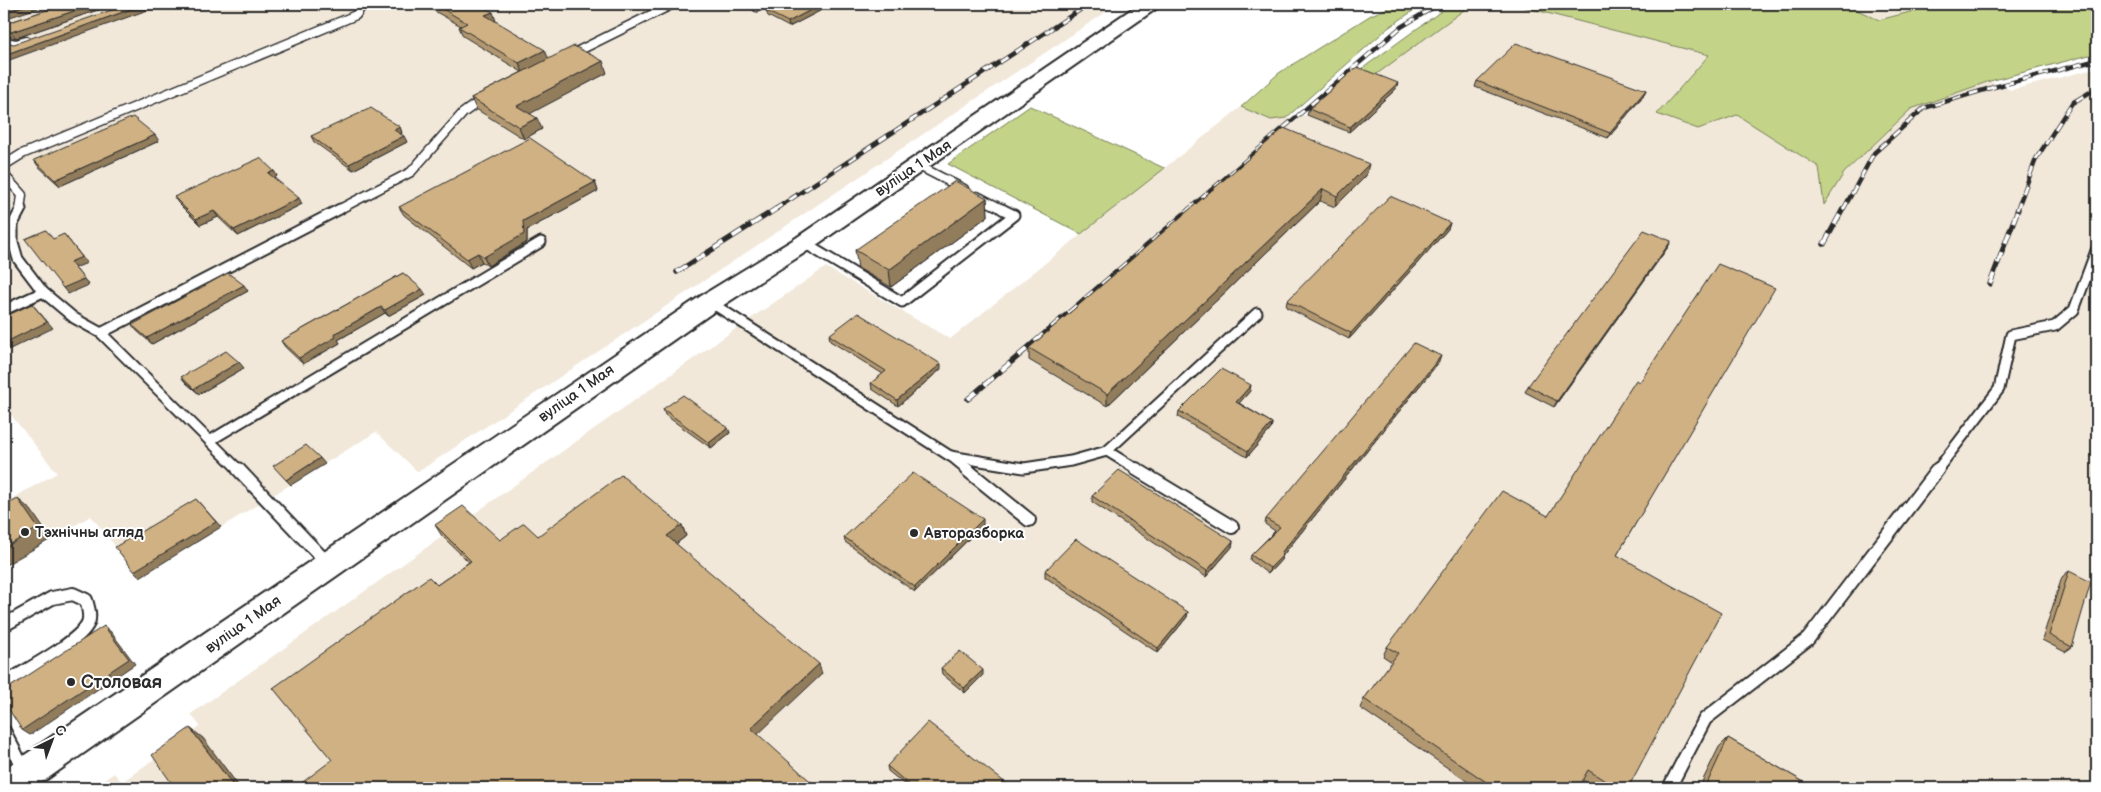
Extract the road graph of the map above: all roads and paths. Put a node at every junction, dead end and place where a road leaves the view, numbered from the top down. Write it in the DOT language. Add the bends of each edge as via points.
graph roads {
  1 [pos="359,4"];
  2 [pos="673,4"];
  3 [pos="1151,4"];
  4 [pos="4,40"];
  5 [pos="31,40"];
  6 [pos="563,59"];
  7 [pos="493,93"];
  8 [pos="918,165"];
  9 [pos="4,168"];
  10 [pos="4,174"];
  11 [pos="8,226"];
  12 [pos="541,242"];
  13 [pos="804,243"];
  14 [pos="2097,248"];
  15 [pos="43,292"];
  16 [pos="710,302"];
  17 [pos="4,310"];
  18 [pos="1257,313"];
  19 [pos="101,333"];
  20 [pos="211,440"];
  21 [pos="1107,452"];
  22 [pos="950,456"];
  23 [pos="1029,520"];
  24 [pos="1232,527"];
  25 [pos="329,564"];
  26 [pos="4,625"];
  27 [pos="4,684"];
  28 [pos="4,731"];
  29 [pos="26,773"];
  30 [pos="4,788"];
  31 [pos="1669,788"];
  1 -- 9 [label="lane" via="361,7 356,15 22,154"];
  2 -- 6 [label="lane"];
  3 -- 8 [label="street, вуліца 1 Мая"];
  4 -- 5 [label="lane" via="16,44"];
  7 -- 19 [label="lane" via="457,116 426,159 411,172"];
  8 -- 13 [label="street, вуліца 1 Мая"];
  8 -- 13 [label="lane" via="1014,215 902,302"];
  10 -- 11 [label="lane" via="22,195 22,207"];
  11 -- 15 [label="lane" via="18,259"];
  12 -- 20 [label="lane"];
  13 -- 16 [label="street, вуліца 1 Мая"];
  14 -- 31 [label="lane" via="2074,310 2055,326 2012,335 1999,389 1994,396 1808,639 1705,720"];
  15 -- 17 [label="lane"];
  15 -- 19 [label="lane" via="74,318"];
  16 -- 22 [label="lane"];
  16 -- 25 [label="street, вуліца 1 Мая"];
  18 -- 21 [label="lane"];
  19 -- 20 [label="lane"];
  20 -- 25 [label="lane"];
  21 -- 22 [label="lane" via="1024,468"];
  21 -- 24 [label="lane"];
  22 -- 23 [label="lane"];
  25 -- 29 [label="street, вуліца 1 Мая"];
  26 -- 27 [label="lane" via="52,598 73,594 86,600 90,610 88,623 75,637"];
  28 -- 29 [label="lane"];
  29 -- 30 [label="street, вуліца 1 Мая"];
}
